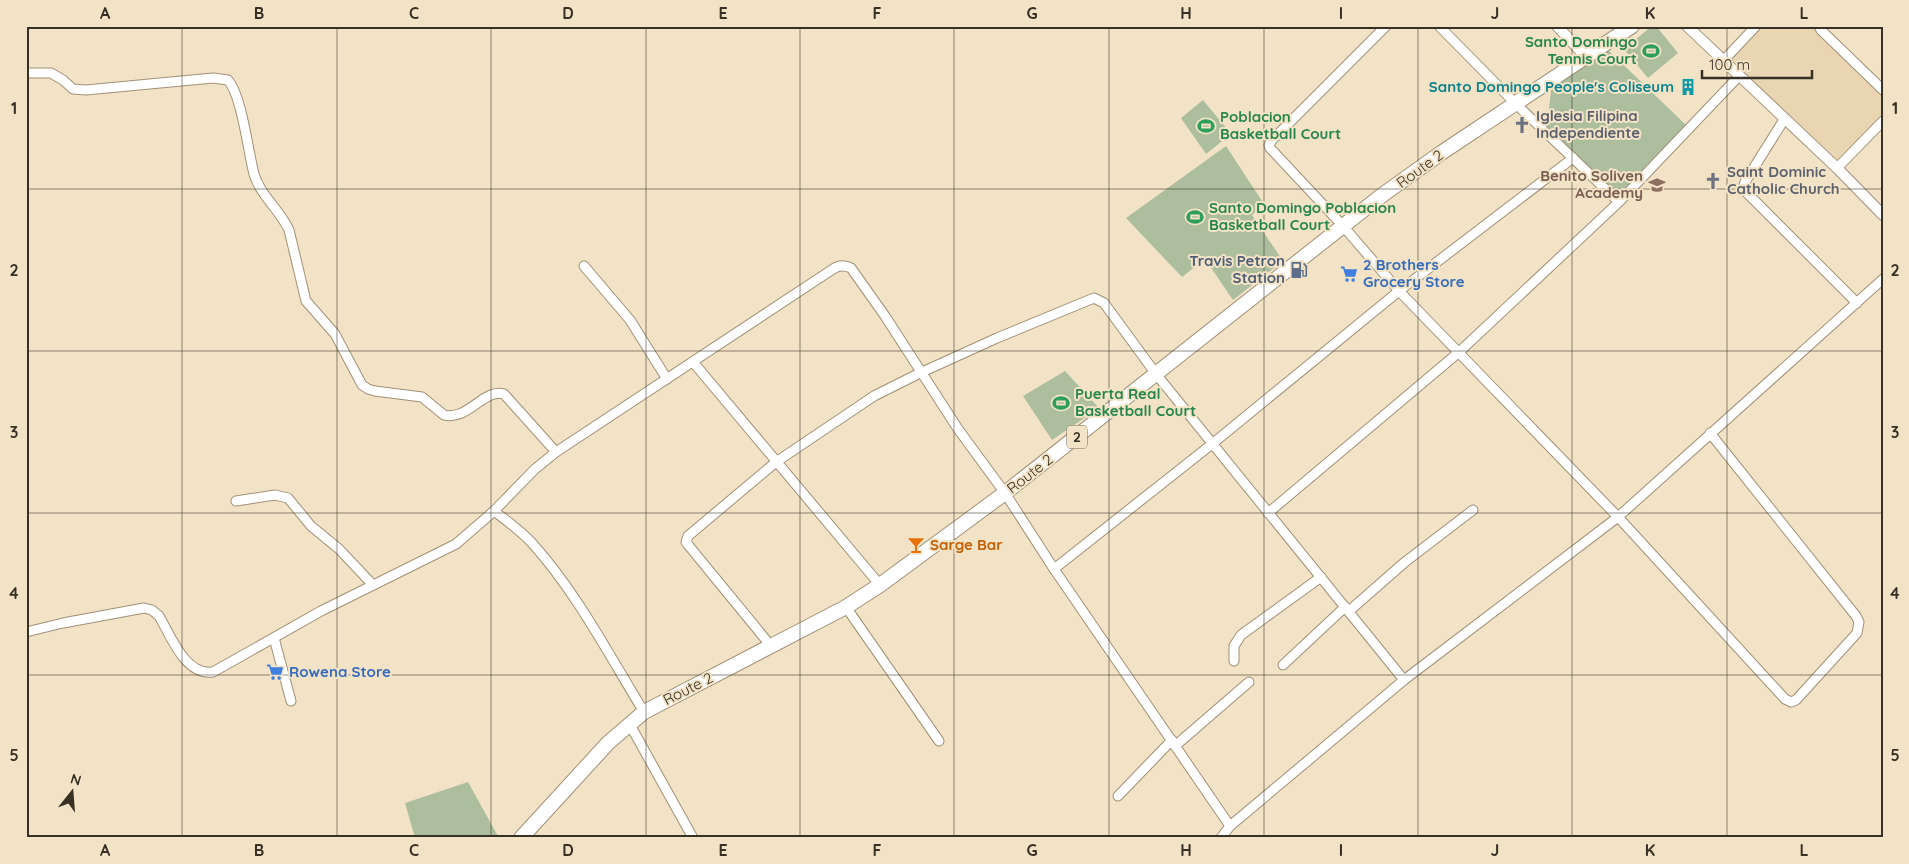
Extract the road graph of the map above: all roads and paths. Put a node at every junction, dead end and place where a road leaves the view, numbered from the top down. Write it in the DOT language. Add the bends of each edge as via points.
graph roads {
  1 [pos="1386,26"];
  2 [pos="1440,26"];
  3 [pos="1556,26"];
  4 [pos="1632,26"];
  5 [pos="1687,26"];
  6 [pos="1756,26"];
  7 [pos="1819,26"];
  8 [pos="1586,58"];
  9 [pos="1724,60"];
  10 [pos="26,72"];
  11 [pos="1739,76"];
  12 [pos="1883,90"];
  13 [pos="1516,104"];
  14 [pos="1785,118"];
  15 [pos="1883,121"];
  16 [pos="1573,158"];
  17 [pos="1837,168"];
  18 [pos="1619,202"];
  19 [pos="1883,214"];
  20 [pos="1343,226"];
  21 [pos="584,266"];
  22 [pos="1883,279"];
  23 [pos="1399,290"];
  24 [pos="1857,303"];
  25 [pos="1458,352"];
  26 [pos="693,362"];
  27 [pos="920,373"];
  28 [pos="1156,374"];
  29 [pos="666,379"];
  30 [pos="1710,433"];
  31 [pos="1212,444"];
  32 [pos="556,452"];
  33 [pos="776,462"];
  34 [pos="1005,494"];
  35 [pos="236,501"];
  36 [pos="1473,510"];
  37 [pos="494,511"];
  38 [pos="1268,513"];
  39 [pos="1618,517"];
  40 [pos="1054,569"];
  41 [pos="1321,576"];
  42 [pos="373,585"];
  43 [pos="880,585"];
  44 [pos="846,607"];
  45 [pos="1347,609"];
  46 [pos="26,632"];
  47 [pos="274,638"];
  48 [pos="771,646"];
  49 [pos="1234,661"];
  50 [pos="1282,665"];
  51 [pos="1404,680"];
  52 [pos="1249,682"];
  53 [pos="291,701"];
  54 [pos="644,712"];
  55 [pos="629,723"];
  56 [pos="939,741"];
  57 [pos="1173,743"];
  58 [pos="1118,796"];
  59 [pos="1230,826"];
  60 [pos="521,838"];
  61 [pos="693,838"];
  62 [pos="1221,838"];
  1 -- 20 [label="street" via="1270,142 1270,148"];
  2 -- 13 [label="street"];
  3 -- 8 [label="street"];
  4 -- 8 [label="highway, Route 2 / 2"];
  5 -- 9 [label="street"];
  6 -- 9 [label="street"];
  7 -- 12 [label="street"];
  8 -- 13 [label="highway, Route 2 / 2"];
  9 -- 11 [label="street"];
  10 -- 32 [label="street" via="51,73 73,89 86,90 213,78 228,80 232,85 256,180 289,230 306,301 335,334 362,384 374,391 422,397 449,416 458,415 496,393 504,394"];
  11 -- 14 [label="street"];
  11 -- 18 [label="street"];
  13 -- 16 [label="street"];
  13 -- 20 [label="highway, Route 2 / 2" via="1441,153"];
  14 -- 17 [label="street"];
  14 -- 24 [label="street" via="1743,189"];
  15 -- 17 [label="street"];
  16 -- 18 [label="street"];
  16 -- 23 [label="street"];
  17 -- 19 [label="street"];
  18 -- 25 [label="street"];
  20 -- 23 [label="street"];
  20 -- 28 [label="highway, Route 2 / 2"];
  21 -- 29 [label="street" via="630,320"];
  22 -- 24 [label="street"];
  23 -- 25 [label="street"];
  23 -- 31 [label="street"];
  24 -- 30 [label="street"];
  25 -- 38 [label="street"];
  25 -- 39 [label="street"];
  26 -- 27 [label="street" via="833,268 842,266 851,268"];
  26 -- 29 [label="street"];
  26 -- 33 [label="street"];
  27 -- 28 [label="street" via="1094,298 1104,303"];
  27 -- 33 [label="street" via="874,396"];
  27 -- 34 [label="street"];
  28 -- 31 [label="street"];
  28 -- 34 [label="highway, Route 2 / 2"];
  29 -- 32 [label="street"];
  30 -- 39 [label="street"];
  30 -- 39 [label="street" via="1859,622 1857,633 1796,700 1785,699"];
  31 -- 38 [label="street"];
  31 -- 40 [label="street"];
  32 -- 37 [label="street"];
  33 -- 43 [label="street"];
  33 -- 48 [label="street" via="688,536 686,542"];
  34 -- 40 [label="street"];
  34 -- 43 [label="highway, Route 2 / 2"];
  35 -- 42 [label="street" via="275,495 288,498 311,526"];
  36 -- 45 [label="street"];
  37 -- 42 [label="street" via="456,544"];
  37 -- 54 [label="street" via="530,542 553,568"];
  38 -- 41 [label="street"];
  39 -- 51 [label="street"];
  40 -- 57 [label="street"];
  41 -- 45 [label="street"];
  41 -- 49 [label="street" via="1241,635 1234,646"];
  42 -- 47 [label="street"];
  43 -- 44 [label="highway, Route 2 / 2"];
  44 -- 48 [label="highway, Route 2 / 2"];
  44 -- 56 [label="street"];
  45 -- 50 [label="street"];
  45 -- 51 [label="street"];
  46 -- 47 [label="street" via="144,608 159,616 189,664 206,673"];
  47 -- 53 [label="street"];
  48 -- 54 [label="highway, Route 2 / 2"];
  51 -- 59 [label="street"];
  52 -- 57 [label="street"];
  54 -- 55 [label="highway, Route 2 / 2"];
  55 -- 60 [label="highway, Route 2 / 2"];
  55 -- 61 [label="street"];
  57 -- 58 [label="street"];
  57 -- 59 [label="street"];
  59 -- 62 [label="street"];
}
